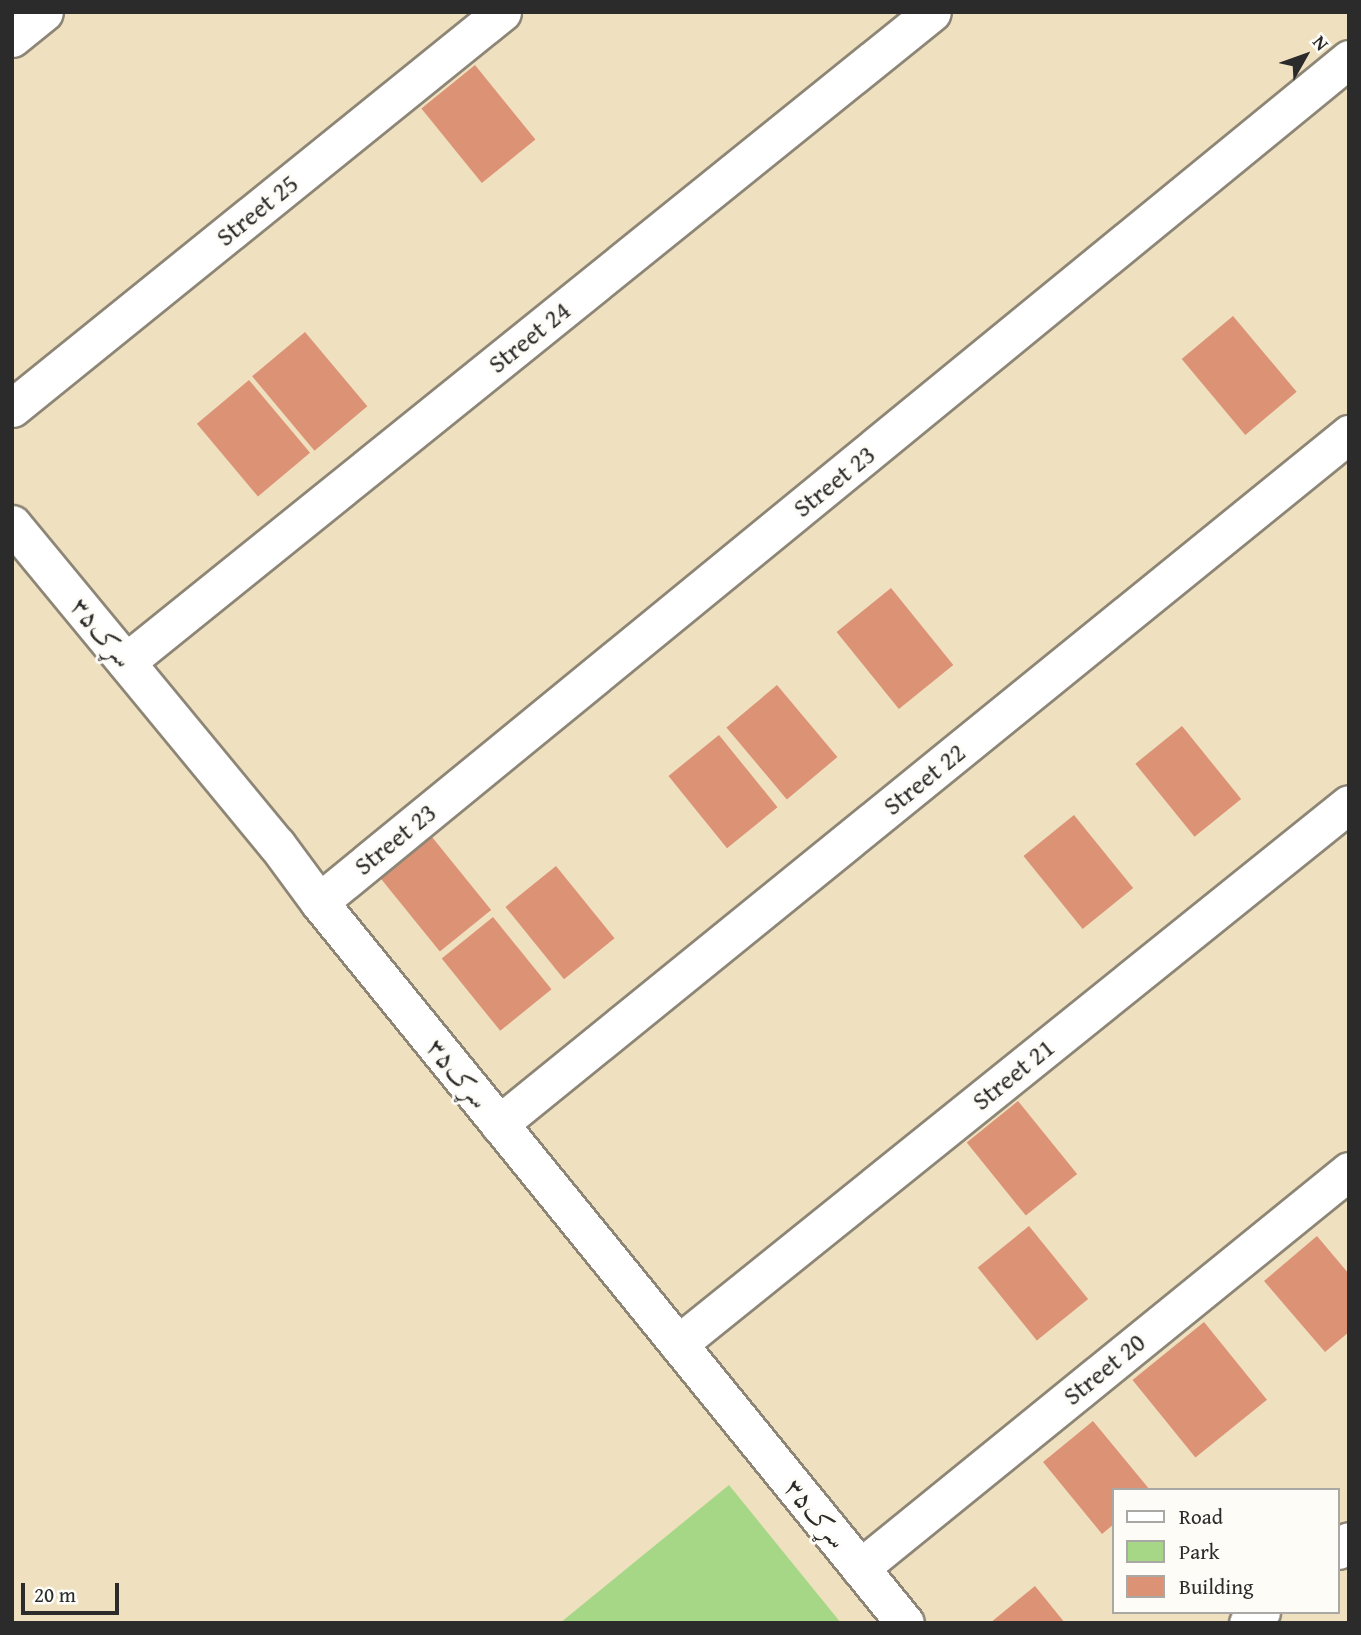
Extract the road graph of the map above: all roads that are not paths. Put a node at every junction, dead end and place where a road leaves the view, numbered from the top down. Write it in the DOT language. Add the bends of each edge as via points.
graph roads {
  1 [pos="44,12"];
  2 [pos="502,12"];
  3 [pos="932,12"];
  4 [pos="12,38"];
  5 [pos="1349,60"];
  6 [pos="12,408"];
  7 [pos="1349,434"];
  8 [pos="12,524"];
  9 [pos="126,662"];
  10 [pos="1349,804"];
  11 [pos="319,902"];
  12 [pos="499,1124"];
  13 [pos="1349,1171"];
  14 [pos="678,1344"];
  15 [pos="860,1568"];
  16 [pos="905,1623"];
  1 -- 4 [label="street"];
  2 -- 6 [label="street, Street 25"];
  3 -- 9 [label="street, Street 24"];
  5 -- 11 [label="street, Street 23"];
  7 -- 12 [label="street, Street 22"];
  8 -- 9 [label="street, سړک۳۵"];
  9 -- 11 [label="street, سړک۳۵"];
  10 -- 14 [label="street, Street 21"];
  11 -- 12 [label="street, سړک۳۵"];
  12 -- 14 [label="street, سړک۳۵"];
  13 -- 15 [label="street, Street 20"];
  14 -- 15 [label="street, سړک۳۵"];
  15 -- 16 [label="street, سړک۳۵"];
}
